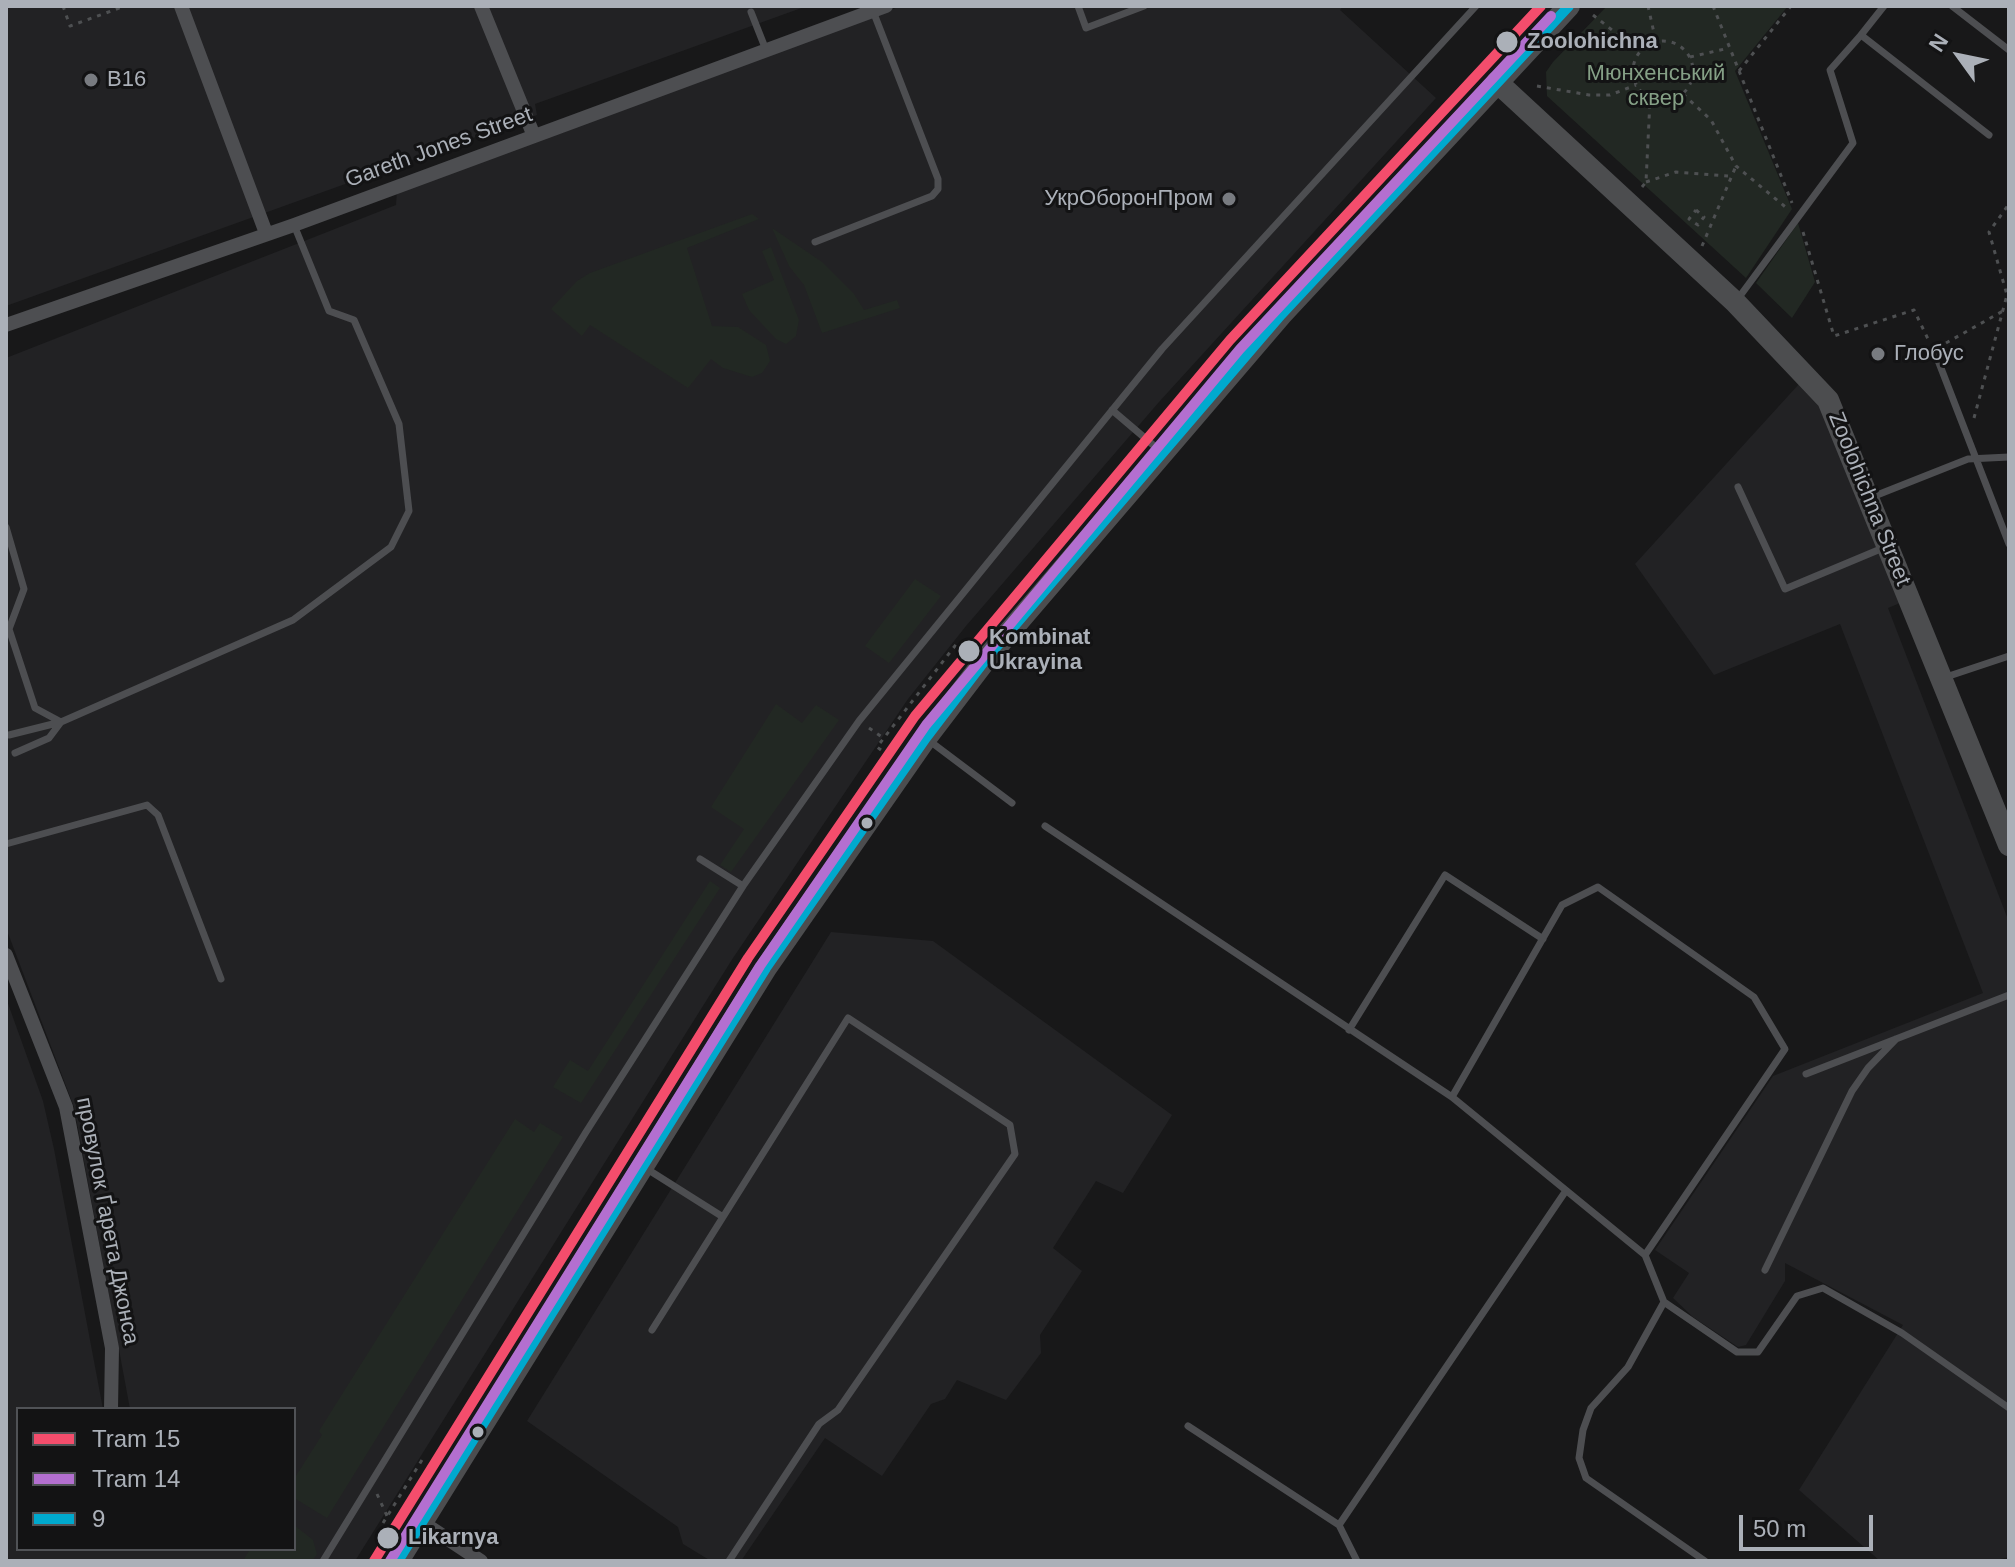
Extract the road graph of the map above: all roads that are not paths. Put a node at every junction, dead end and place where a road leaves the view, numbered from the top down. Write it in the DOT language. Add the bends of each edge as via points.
graph roads {
  1 [pos="181,6"];
  2 [pos="481,6"];
  3 [pos="1078,6"];
  4 [pos="1144,6"];
  5 [pos="1476,6"];
  6 [pos="1569,6"];
  7 [pos="1884,6"];
  8 [pos="1952,6"];
  9 [pos="880,8"];
  10 [pos="751,12"];
  11 [pos="1861,35"];
  12 [pos="766,50"];
  13 [pos="2009,50"];
  14 [pos="1497,82"];
  15 [pos="1989,135"];
  16 [pos="534,136"];
  17 [pos="294,225"];
  18 [pos="266,233"];
  19 [pos="815,242"];
  20 [pos="1735,302"];
  21 [pos="6,325"];
  22 [pos="1934,350"];
  23 [pos="1112,410"];
  24 [pos="1161,452"];
  25 [pos="2009,457"];
  26 [pos="1977,458"];
  27 [pos="1738,487"];
  28 [pos="1870,498"];
  29 [pos="6,527"];
  30 [pos="2009,544"];
  31 [pos="1889,546"];
  32 [pos="2009,656"];
  33 [pos="1942,679"];
  34 [pos="61,722"];
  35 [pos="9,735"];
  36 [pos="926,738"];
  37 [pos="15,753"];
  38 [pos="1012,803"];
  39 [pos="1045,826"];
  40 [pos="6,844"];
  41 [pos="2009,845"];
  42 [pos="700,859"];
  43 [pos="743,886"];
  44 [pos="1543,939"];
  45 [pos="6,955"];
  46 [pos="221,979"];
  47 [pos="2009,995"];
  48 [pos="1349,1030"];
  49 [pos="1896,1039"];
  50 [pos="1806,1074"];
  51 [pos="1452,1097"];
  52 [pos="642,1166"];
  53 [pos="1565,1192"];
  54 [pos="723,1217"];
  55 [pos="1645,1255"];
  56 [pos="1765,1270"];
  57 [pos="1664,1302"];
  58 [pos="652,1330"];
  59 [pos="111,1407"];
  60 [pos="2009,1408"];
  61 [pos="1188,1426"];
  62 [pos="422,1522"];
  63 [pos="1339,1525"];
  64 [pos="323,1561"];
  65 [pos="398,1561"];
  66 [pos="481,1561"];
  67 [pos="729,1561"];
  68 [pos="1357,1561"];
  69 [pos="1705,1561"];
  1 -- 18 [label="street"];
  2 -- 16 [label="street"];
  3 -- 4 [label="lane" via="1086,28"];
  5 -- 23 [label="lane"];
  6 -- 14 [label="main road"];
  7 -- 11 [label="lane"];
  8 -- 13 [label="lane"];
  9 -- 12 [label="street, Gareth Jones Street"];
  9 -- 19 [label="lane" via="938,189 932,196"];
  10 -- 12 [label="lane"];
  11 -- 15 [label="lane"];
  11 -- 20 [label="lane" via="1830,70 1853,143"];
  12 -- 16 [label="street, Gareth Jones Street"];
  14 -- 20 [label="main road, Zoolohichna Street"];
  14 -- 24 [label="main road"];
  16 -- 17 [label="street, Gareth Jones Street"];
  17 -- 18 [label="street, Gareth Jones Street"];
  17 -- 34 [label="lane" via="329,311 354,320 399,424 409,511 391,547 293,620"];
  18 -- 21 [label="street, Gareth Jones Street"];
  20 -- 28 [label="main road, Zoolohichna Street" via="1828,400"];
  22 -- 26 [label="lane"];
  23 -- 24 [label="lane"];
  23 -- 43 [label="lane" via="859,721"];
  24 -- 36 [label="main road"];
  25 -- 26 [label="lane"];
  26 -- 28 [label="lane"];
  26 -- 30 [label="lane"];
  27 -- 31 [label="lane" via="1785,589"];
  28 -- 31 [label="main road, Zoolohichna Street"];
  29 -- 34 [label="lane" via="24,589 9,629 35,708"];
  31 -- 33 [label="main road, Zoolohichna Street"];
  32 -- 33 [label="lane"];
  33 -- 41 [label="main road, Zoolohichna Street"];
  34 -- 35 [label="lane"];
  34 -- 37 [label="lane" via="49,738"];
  36 -- 38 [label="lane"];
  36 -- 52 [label="main road" via="774,955"];
  39 -- 48 [label="lane"];
  40 -- 46 [label="lane" via="147,805 158,815"];
  42 -- 43 [label="lane"];
  43 -- 64 [label="lane"];
  44 -- 48 [label="lane" via="1445,875"];
  44 -- 51 [label="lane"];
  44 -- 55 [label="lane" via="1562,905 1598,887 1754,997 1785,1049"];
  45 -- 59 [label="street, провулок Ґарета Джонса" via="66,1107 112,1348"];
  47 -- 49 [label="lane"];
  48 -- 51 [label="lane"];
  49 -- 50 [label="lane"];
  49 -- 56 [label="lane" via="1852,1091"];
  51 -- 53 [label="lane"];
  52 -- 54 [label="lane"];
  52 -- 62 [label="main road"];
  53 -- 55 [label="lane"];
  53 -- 63 [label="lane"];
  54 -- 58 [label="lane"];
  54 -- 67 [label="lane" via="848,1018 1010,1125 1015,1154 838,1410 819,1424"];
  55 -- 57 [label="lane"];
  57 -- 60 [label="lane" via="1737,1352 1758,1352 1797,1296 1823,1288 1902,1333"];
  57 -- 69 [label="lane" via="1628,1367 1591,1408 1579,1458 1586,1478"];
  61 -- 63 [label="lane"];
  62 -- 65 [label="main road"];
  62 -- 66 [label="street"];
  63 -- 68 [label="lane"];
}
